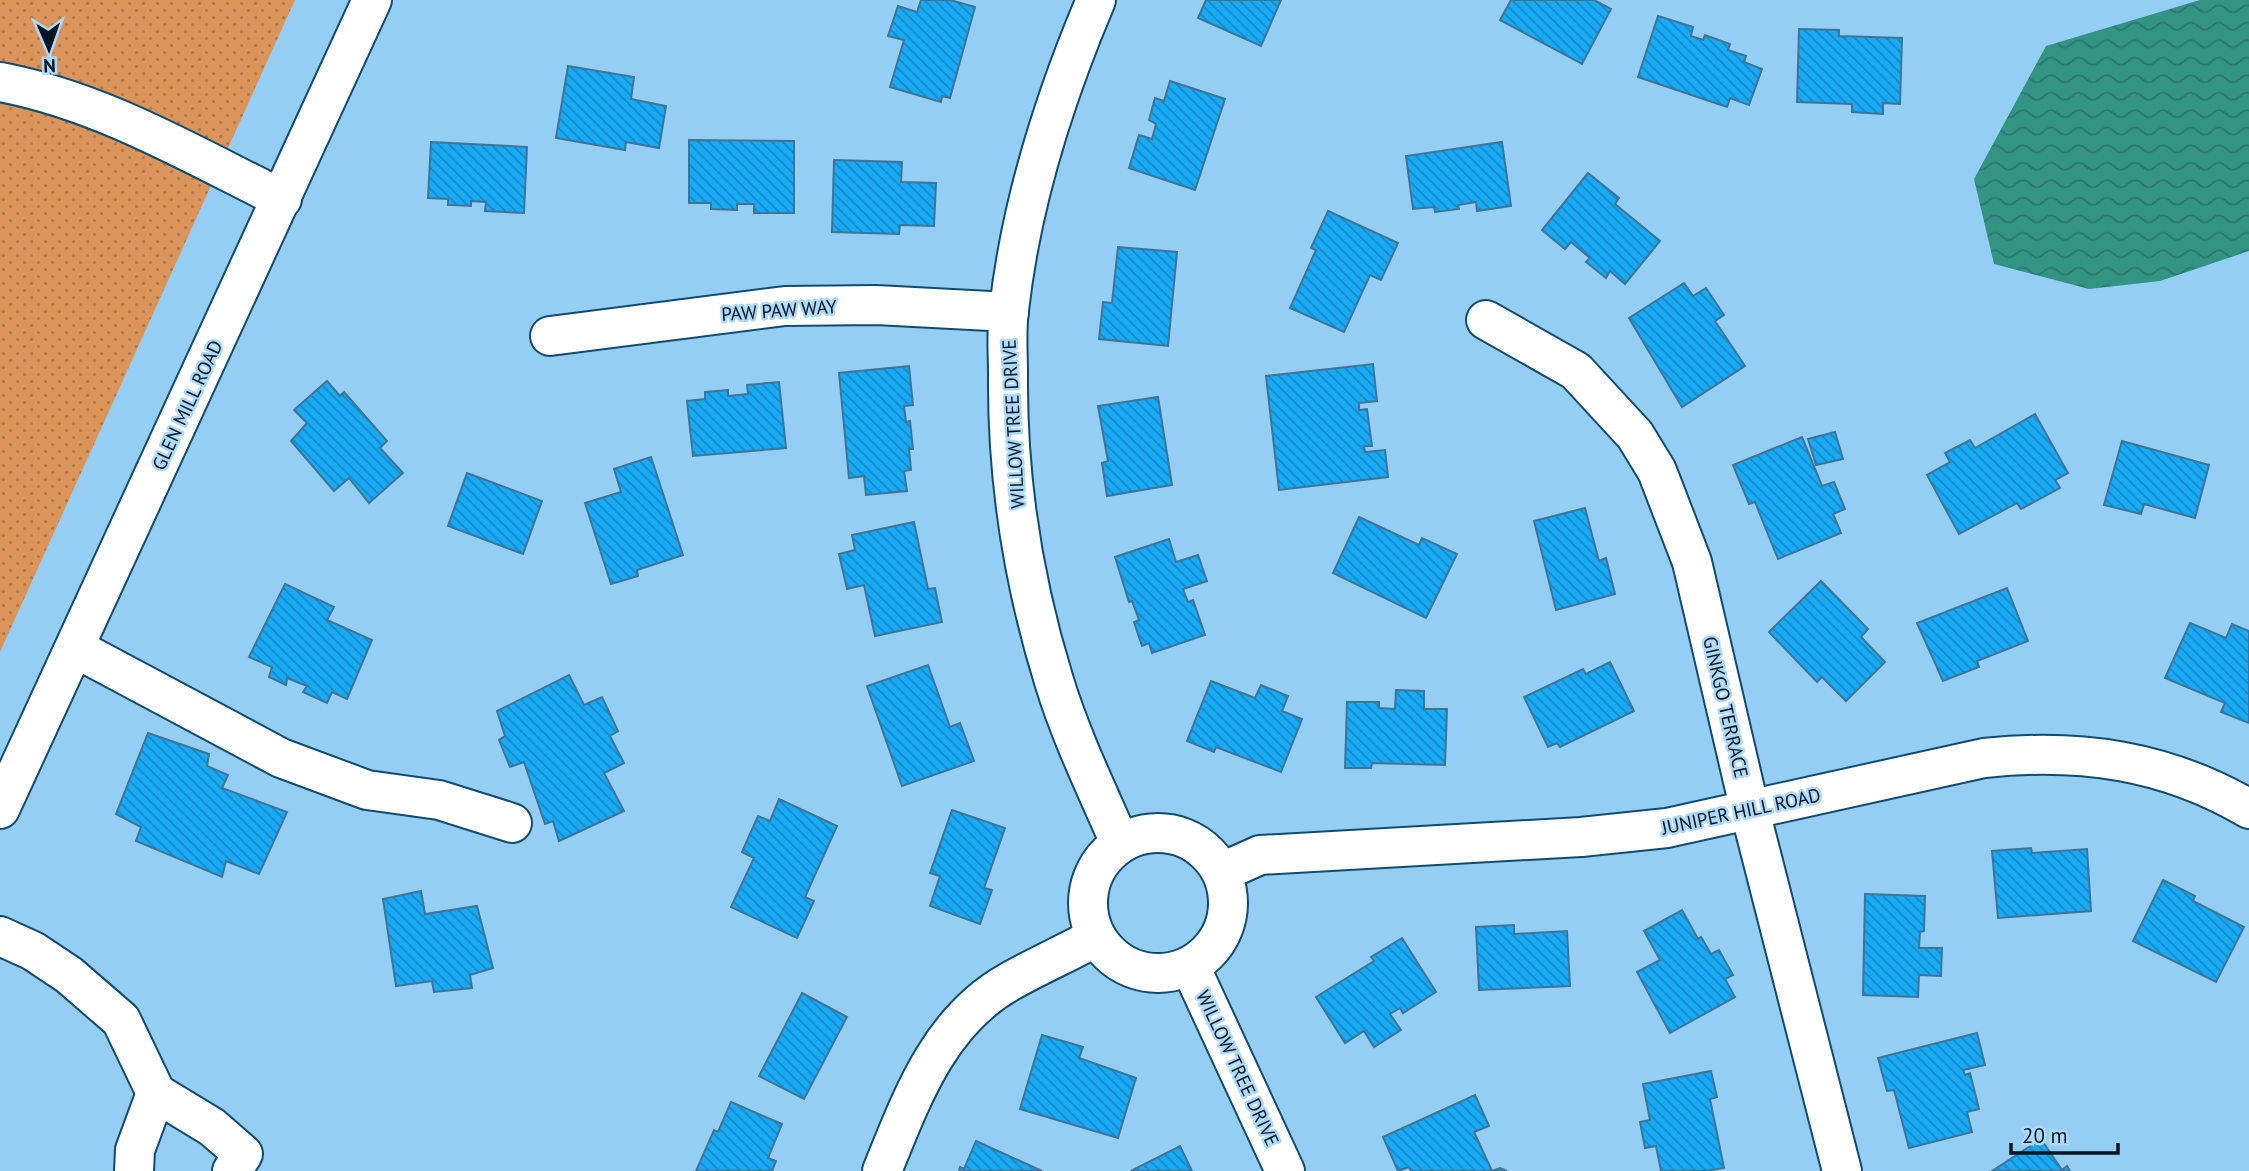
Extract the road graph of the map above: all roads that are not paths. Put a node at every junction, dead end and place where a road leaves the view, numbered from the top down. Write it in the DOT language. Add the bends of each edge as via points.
graph roads {
  1 [pos="372,0"];
  2 [pos="1096,0"];
  3 [pos="0,82"];
  4 [pos="282,199"];
  5 [pos="1009,312"];
  6 [pos="1486,320"];
  7 [pos="550,336"];
  8 [pos="75,648"];
  9 [pos="0,809"];
  10 [pos="2249,809"];
  11 [pos="1750,811"];
  12 [pos="512,823"];
  13 [pos="1120,843"];
  14 [pos="1222,872"];
  15 [pos="0,936"];
  16 [pos="1096,937"];
  17 [pos="1190,966"];
  18 [pos="156,1093"];
  19 [pos="134,1171"];
  20 [pos="232,1171"];
  21 [pos="882,1171"];
  22 [pos="1285,1171"];
  23 [pos="1842,1171"];
  1 -- 4 [label="street, GLEN MILL ROAD"];
  2 -- 5 [label="street, WILLOW TREE DRIVE" via="1050,119 1026,214"];
  3 -- 4 [label="street" via="102,111"];
  4 -- 8 [label="street, GLEN MILL ROAD"];
  5 -- 7 [label="street, PAW PAW WAY" via="785,306"];
  5 -- 13 [label="street, WILLOW TREE DRIVE" via="1011,471 1023,557 1055,684"];
  6 -- 11 [label="street, GINKGO TERRACE" via="1576,371 1635,435 1657,471 1692,562"];
  8 -- 9 [label="street, GLEN MILL ROAD"];
  8 -- 12 [label="street" via="281,758 366,790 439,800"];
  10 -- 11 [label="street, JUNIPER HILL ROAD" via="2191,778 2127,760 2029,753 1984,758"];
  11 -- 14 [label="street, JUNIPER HILL ROAD" via="1667,828 1581,837 1260,855"];
  11 -- 23 [label="street, GINKGO TERRACE"];
  13 -- 14 [label="street" via="1142,834 1165,832 1188,838 1208,852"];
  13 -- 16 [label="street" via="1104,857 1093,876 1088,906"];
  14 -- 17 [label="street" via="1228,914 1221,935 1208,953"];
  15 -- 18 [label="street" via="69,975 121,1020"];
  16 -- 17 [label="street" via="1109,954 1148,973 1170,973"];
  16 -- 21 [label="street" via="1007,982 968,1013 923,1072"];
  17 -- 22 [label="street, WILLOW TREE DRIVE"];
  18 -- 19 [label="street" via="135,1150"];
  18 -- 20 [label="street" via="212,1126 243,1154"];
}
